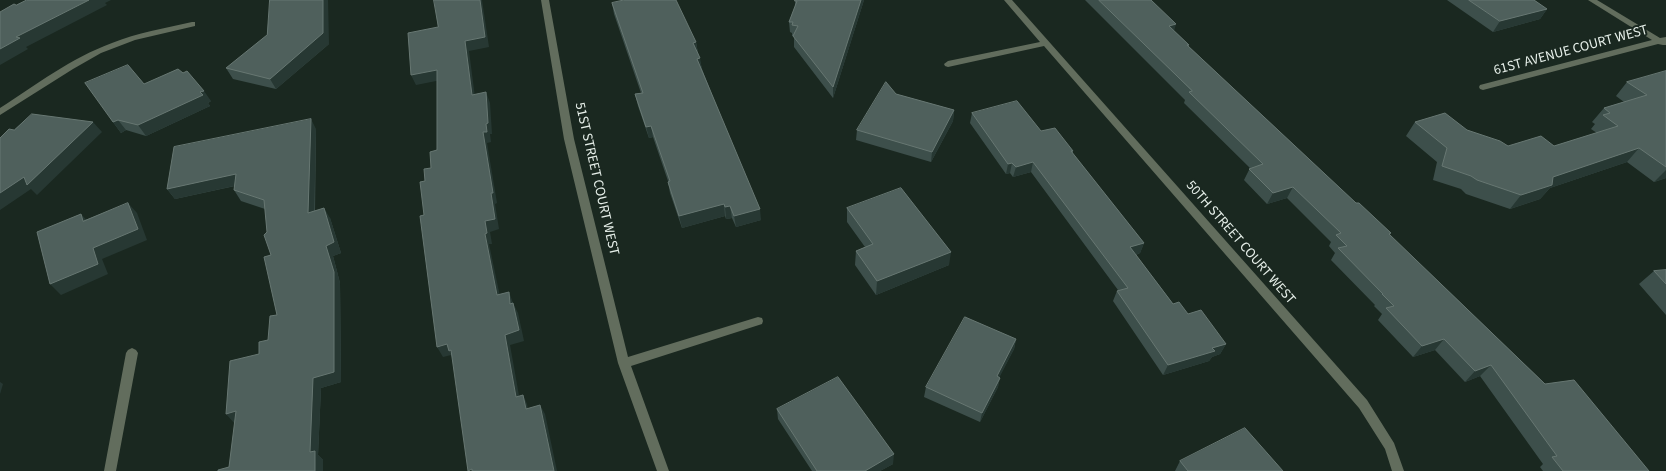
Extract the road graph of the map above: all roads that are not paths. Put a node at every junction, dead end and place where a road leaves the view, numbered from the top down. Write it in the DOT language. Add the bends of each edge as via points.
graph roads {
  1 [pos="545,0"];
  2 [pos="1008,0"];
  3 [pos="1592,0"];
  4 [pos="192,24"];
  5 [pos="1664,42"];
  6 [pos="1046,43"];
  7 [pos="948,64"];
  8 [pos="1483,87"];
  9 [pos="0,112"];
  10 [pos="758,321"];
  11 [pos="132,353"];
  12 [pos="624,362"];
  13 [pos="110,471"];
  14 [pos="663,471"];
  15 [pos="1398,471"];
  1 -- 12 [label="street, 51ST STREET COURT WEST" via="569,139"];
  2 -- 6 [label="street, 50TH STREET COURT WEST"];
  3 -- 5 [label="street"];
  4 -- 9 [label="street" via="112,45"];
  5 -- 8 [label="street, 61ST AVENUE COURT WEST"];
  6 -- 7 [label="street"];
  6 -- 15 [label="street, 50TH STREET COURT WEST" via="1363,404 1390,446"];
  10 -- 12 [label="street"];
  11 -- 13 [label="street"];
  12 -- 14 [label="street, 51ST STREET COURT WEST"];
}
